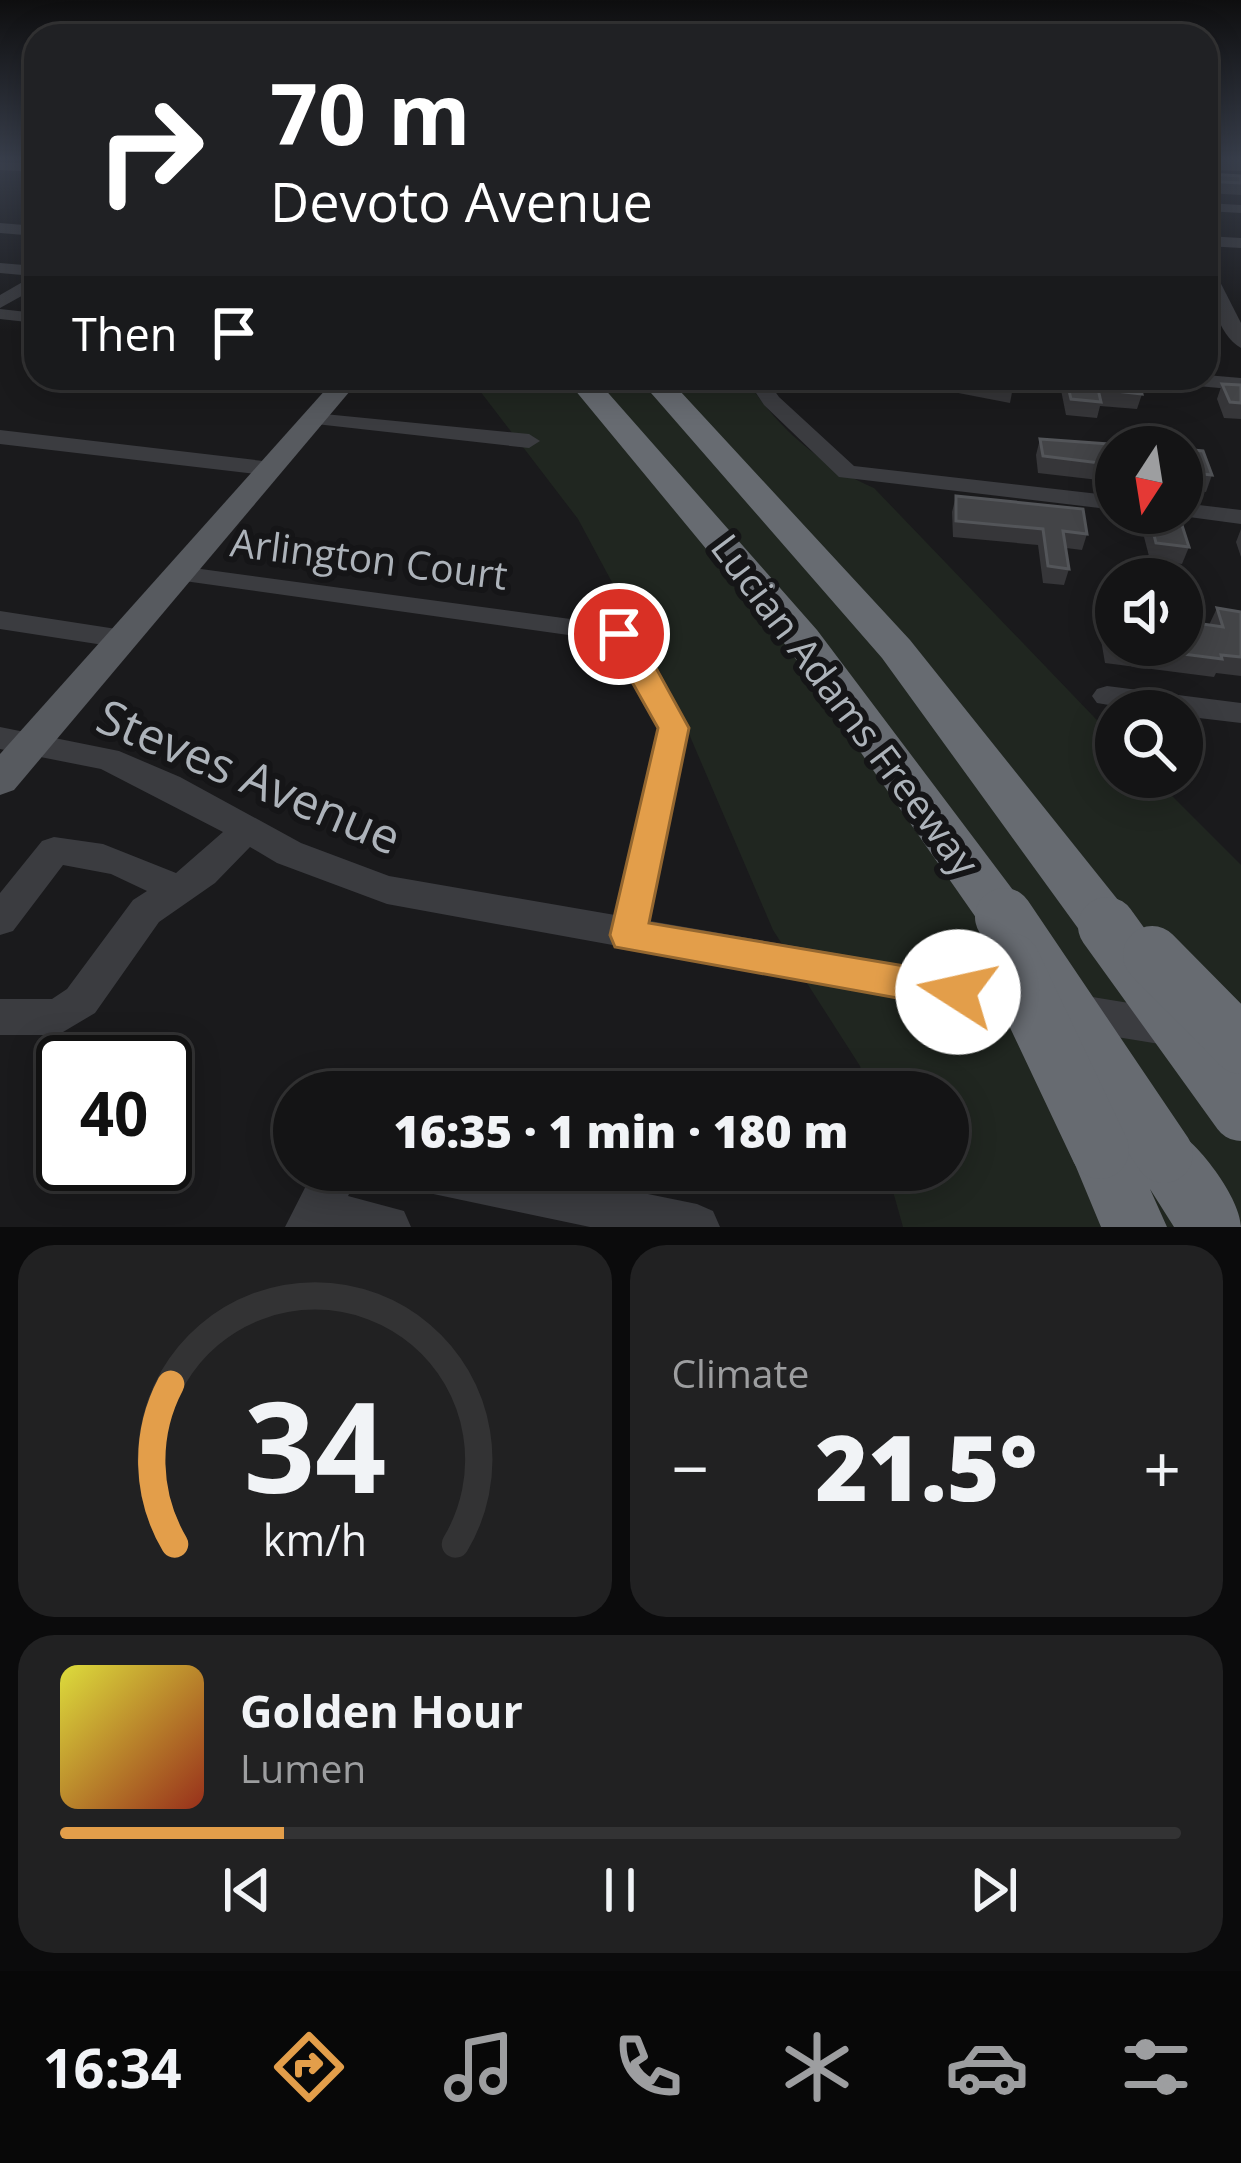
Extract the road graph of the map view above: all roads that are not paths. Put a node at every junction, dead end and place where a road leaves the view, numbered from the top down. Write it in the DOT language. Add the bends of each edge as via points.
graph roads {
  1 [pos="1218,297"];
  2 [pos="1241,342"];
  3 [pos="339,390"];
  4 [pos="589,390"];
  5 [pos="663,390"];
  6 [pos="764,390"];
  7 [pos="314,419"];
  8 [pos="0,436"];
  9 [pos="529,441"];
  10 [pos="272,469"];
  11 [pos="1095,501"];
  12 [pos="1203,512"];
  13 [pos="1241,517"];
  14 [pos="179,574"];
  15 [pos="0,620"];
  16 [pos="123,639"];
  17 [pos="1203,708"];
  18 [pos="1241,713"];
  19 [pos="16,741"];
  20 [pos="0,780"];
  21 [pos="247,829"];
  22 [pos="176,891"];
  23 [pos="993,910"];
  24 [pos="0,920"];
  25 [pos="1115,926"];
  26 [pos="628,935"];
  27 [pos="0,1017"];
  28 [pos="1241,1042"];
  29 [pos="1241,1112"];
  30 [pos="327,1191"];
  31 [pos="525,1191"];
  32 [pos="312,1219"];
  33 [pos="388,1227"];
  34 [pos="697,1227"];
  35 [pos="1134,1227"];
  36 [pos="1212,1227"];
  1 -- 2 [label="street"];
  3 -- 7 [label="main road"];
  4 -- 23 [label="highway, Lucian Adams Freeway" via="785,620 951,837"];
  5 -- 25 [label="highway, Lucian Adams Freeway" via="896,649"];
  6 -- 11 [label="street" via="847,472"];
  7 -- 9 [label="street"];
  7 -- 10 [label="main road"];
  8 -- 10 [label="street"];
  10 -- 14 [label="main road"];
  12 -- 13 [label="street"];
  14 -- 16 [label="main road"];
  14 -- 26 [label="street, Arlington Court" via="619,634 674,728"];
  15 -- 16 [label="street"];
  16 -- 19 [label="main road"];
  17 -- 18 [label="street"];
  19 -- 20 [label="main road"];
  19 -- 21 [label="street, Steves Avenue" via="108,760"];
  21 -- 22 [label="street"];
  21 -- 26 [label="street, Steves Avenue" via="387,890"];
  22 -- 24 [label="street" via="140,868 54,851"];
  22 -- 27 [label="street" via="146,911 81,1001 58,1017"];
  23 -- 35 [label="highway, bridge"];
  23 -- 36 [label="highway, Lucian Adams Freeway, bridge"];
  25 -- 28 [label="highway, bridge"];
  25 -- 29 [label="highway, Lucian Adams Freeway, bridge"];
  26 -- 28 [label="street, Steves Avenue"];
  30 -- 32 [label="street"];
  31 -- 34 [label="street"];
  32 -- 33 [label="street"];
}
